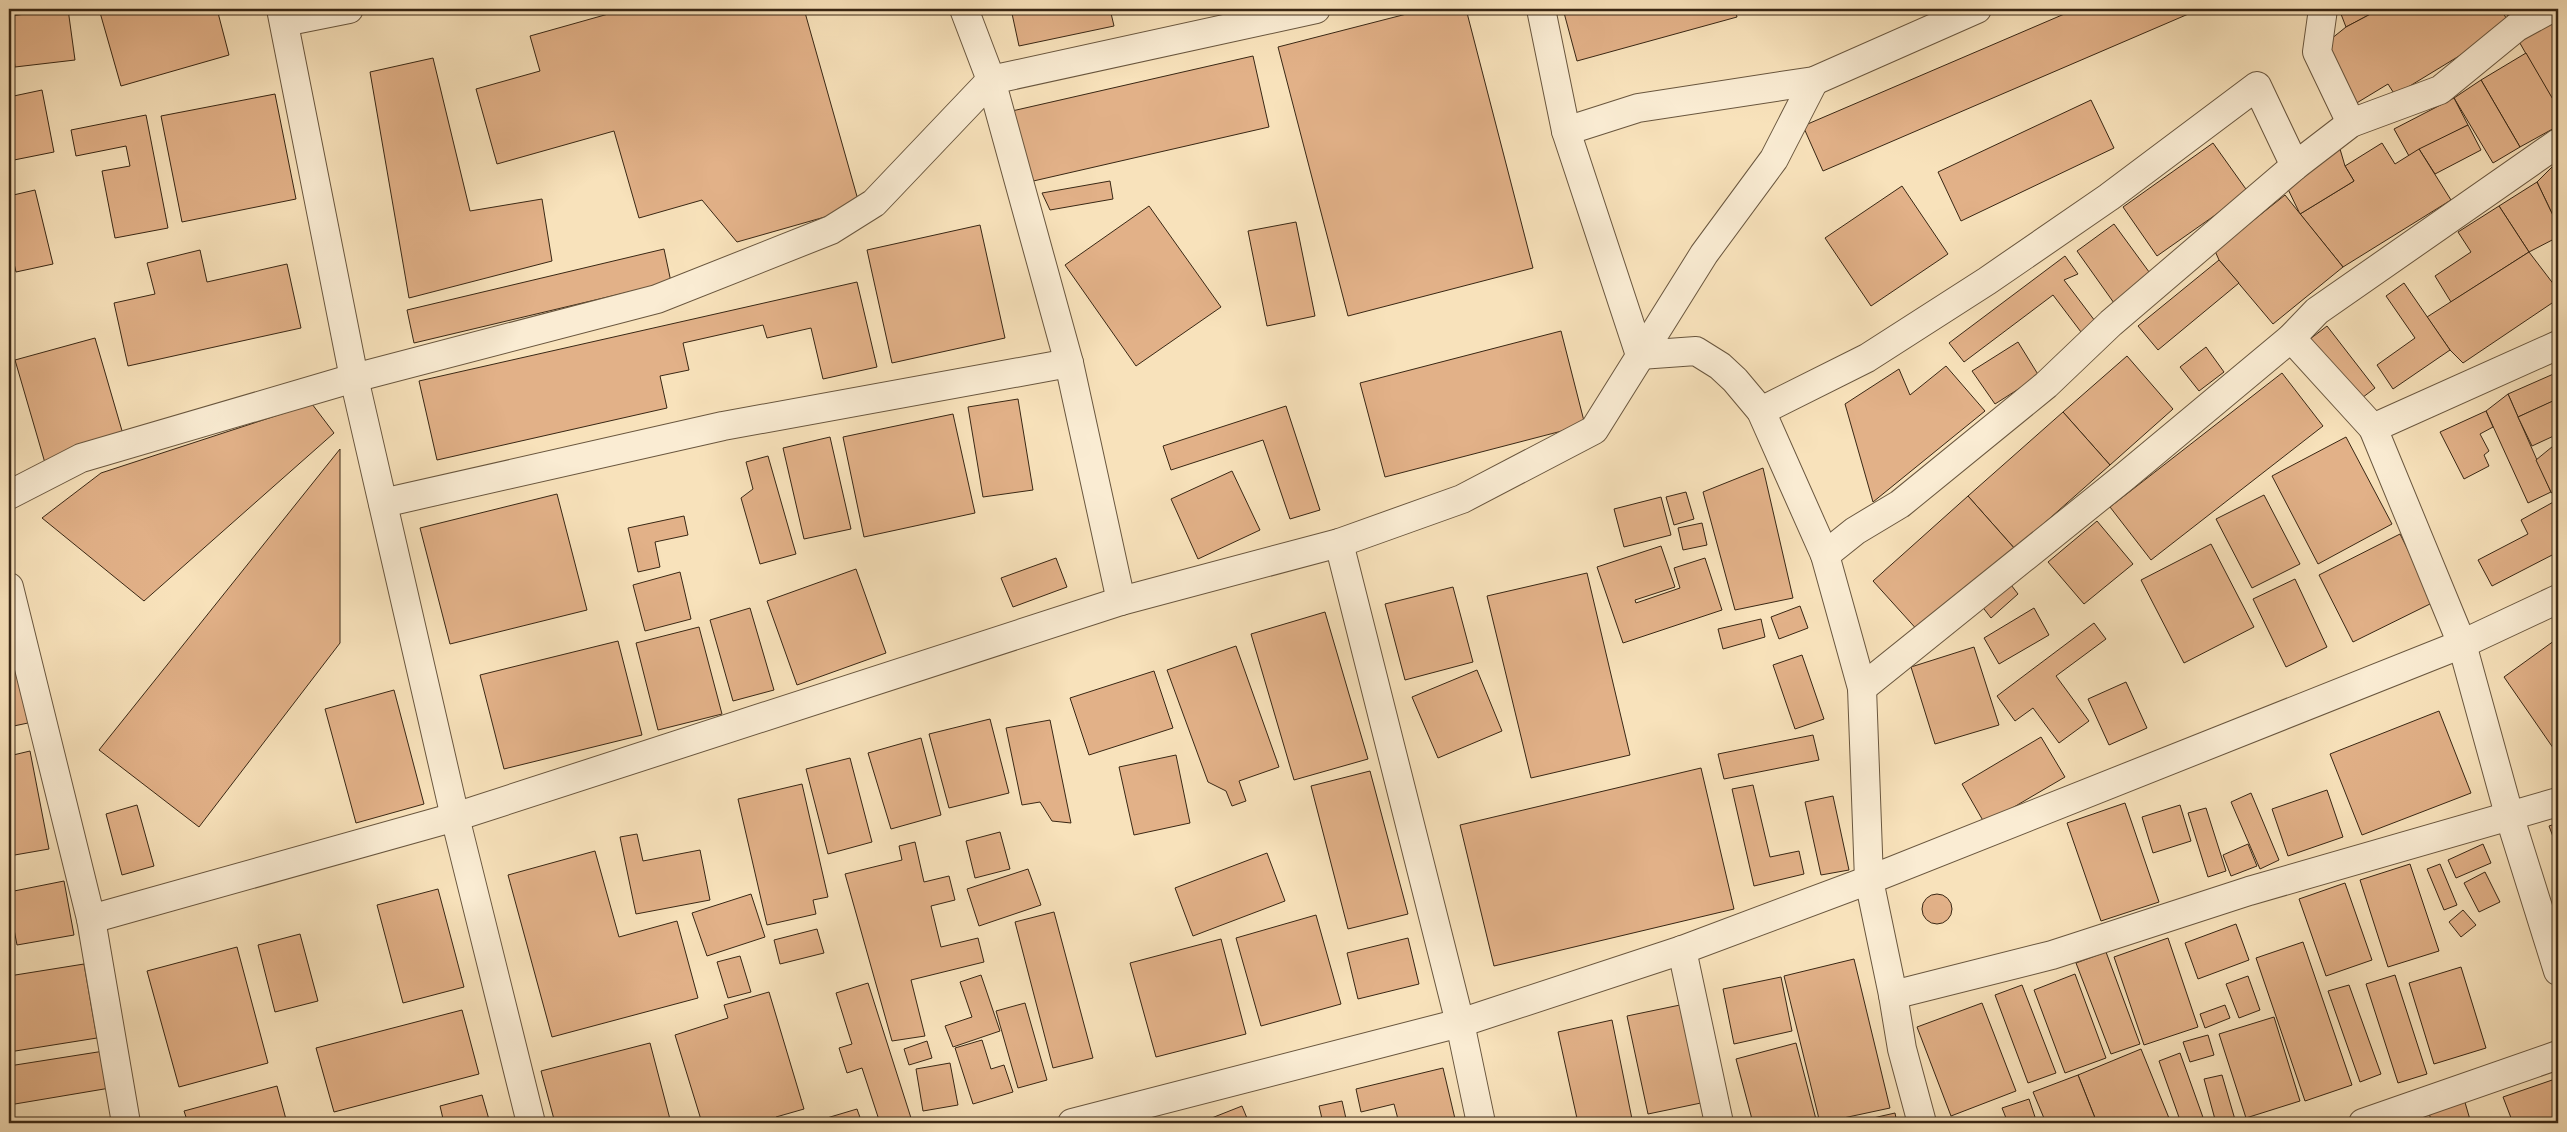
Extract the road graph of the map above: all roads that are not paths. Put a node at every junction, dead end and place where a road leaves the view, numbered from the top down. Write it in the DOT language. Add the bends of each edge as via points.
graph roads {
  1 [pos="349,9"];
  2 [pos="964,9"];
  3 [pos="1316,9"];
  4 [pos="1541,9"];
  5 [pos="1977,9"];
  6 [pos="2323,9"];
  7 [pos="2550,9"];
  8 [pos="283,16"];
  9 [pos="991,80"];
  10 [pos="1814,81"];
  11 [pos="2351,123"];
  12 [pos="1566,131"];
  13 [pos="2558,143"];
  14 [pos="2295,166"];
  15 [pos="2291,338"];
  16 [pos="2558,345"];
  17 [pos="1640,356"];
  18 [pos="1069,363"];
  19 [pos="354,378"];
  20 [pos="1761,411"];
  21 [pos="2373,428"];
  22 [pos="9,495"];
  23 [pos="383,504"];
  24 [pos="1339,543"];
  25 [pos="1825,555"];
  26 [pos="9,587"];
  27 [pos="2558,599"];
  28 [pos="1121,601"];
  29 [pos="2462,644"];
  30 [pos="1862,688"];
  31 [pos="2558,802"];
  32 [pos="455,817"];
  33 [pos="2510,818"];
  34 [pos="1869,880"];
  35 [pos="90,919"];
  36 [pos="1682,950"];
  37 [pos="2558,971"];
  38 [pos="1893,995"];
  39 [pos="1460,1023"];
  40 [pos="2558,1055"];
  41 [pos="126,1123"];
  42 [pos="532,1123"];
  43 [pos="1072,1123"];
  44 [pos="1481,1123"];
  45 [pos="1719,1123"];
  46 [pos="1922,1123"];
  47 [pos="2363,1123"];
  1 -- 8 [label="street"];
  2 -- 9 [label="street"];
  3 -- 9 [label="street"];
  4 -- 12 [label="street"];
  5 -- 10 [label="street"];
  6 -- 11 [label="street" via="2317,52"];
  7 -- 11 [label="street" via="2517,27 2440,90"];
  8 -- 19 [label="street"];
  9 -- 18 [label="street"];
  9 -- 19 [label="street" via="874,203 831,230 657,299"];
  10 -- 12 [label="street" via="1638,108"];
  10 -- 17 [label="street" via="1774,159 1704,254"];
  11 -- 14 [label="street"];
  12 -- 17 [label="street"];
  13 -- 15 [label="street" via="2317,311"];
  14 -- 20 [label="street" via="2258,86 2109,197 1987,281 1867,358"];
  14 -- 25 [label="street" via="2111,323 2046,385 1900,504"];
  15 -- 21 [label="street"];
  15 -- 30 [label="street"];
  16 -- 21 [label="street"];
  17 -- 20 [label="street" via="1696,352 1720,366"];
  17 -- 24 [label="street" via="1594,430 1462,499"];
  18 -- 23 [label="street" via="723,426"];
  18 -- 28 [label="street"];
  19 -- 22 [label="street" via="81,458"];
  19 -- 23 [label="street"];
  20 -- 25 [label="street"];
  21 -- 29 [label="street"];
  23 -- 32 [label="street"];
  24 -- 28 [label="street"];
  24 -- 39 [label="street"];
  25 -- 30 [label="street"];
  26 -- 35 [label="street"];
  27 -- 29 [label="street"];
  28 -- 32 [label="street"];
  29 -- 33 [label="street"];
  29 -- 34 [label="street"];
  30 -- 34 [label="street"];
  31 -- 33 [label="street"];
  32 -- 35 [label="street"];
  32 -- 42 [label="street"];
  33 -- 37 [label="street"];
  33 -- 38 [label="street" via="2249,891 2052,955"];
  34 -- 36 [label="street"];
  34 -- 38 [label="street"];
  35 -- 41 [label="street"];
  36 -- 39 [label="street"];
  36 -- 45 [label="street"];
  38 -- 46 [label="street" via="1902,1049"];
  39 -- 43 [label="street"];
  39 -- 44 [label="street"];
  40 -- 47 [label="street"];
}
